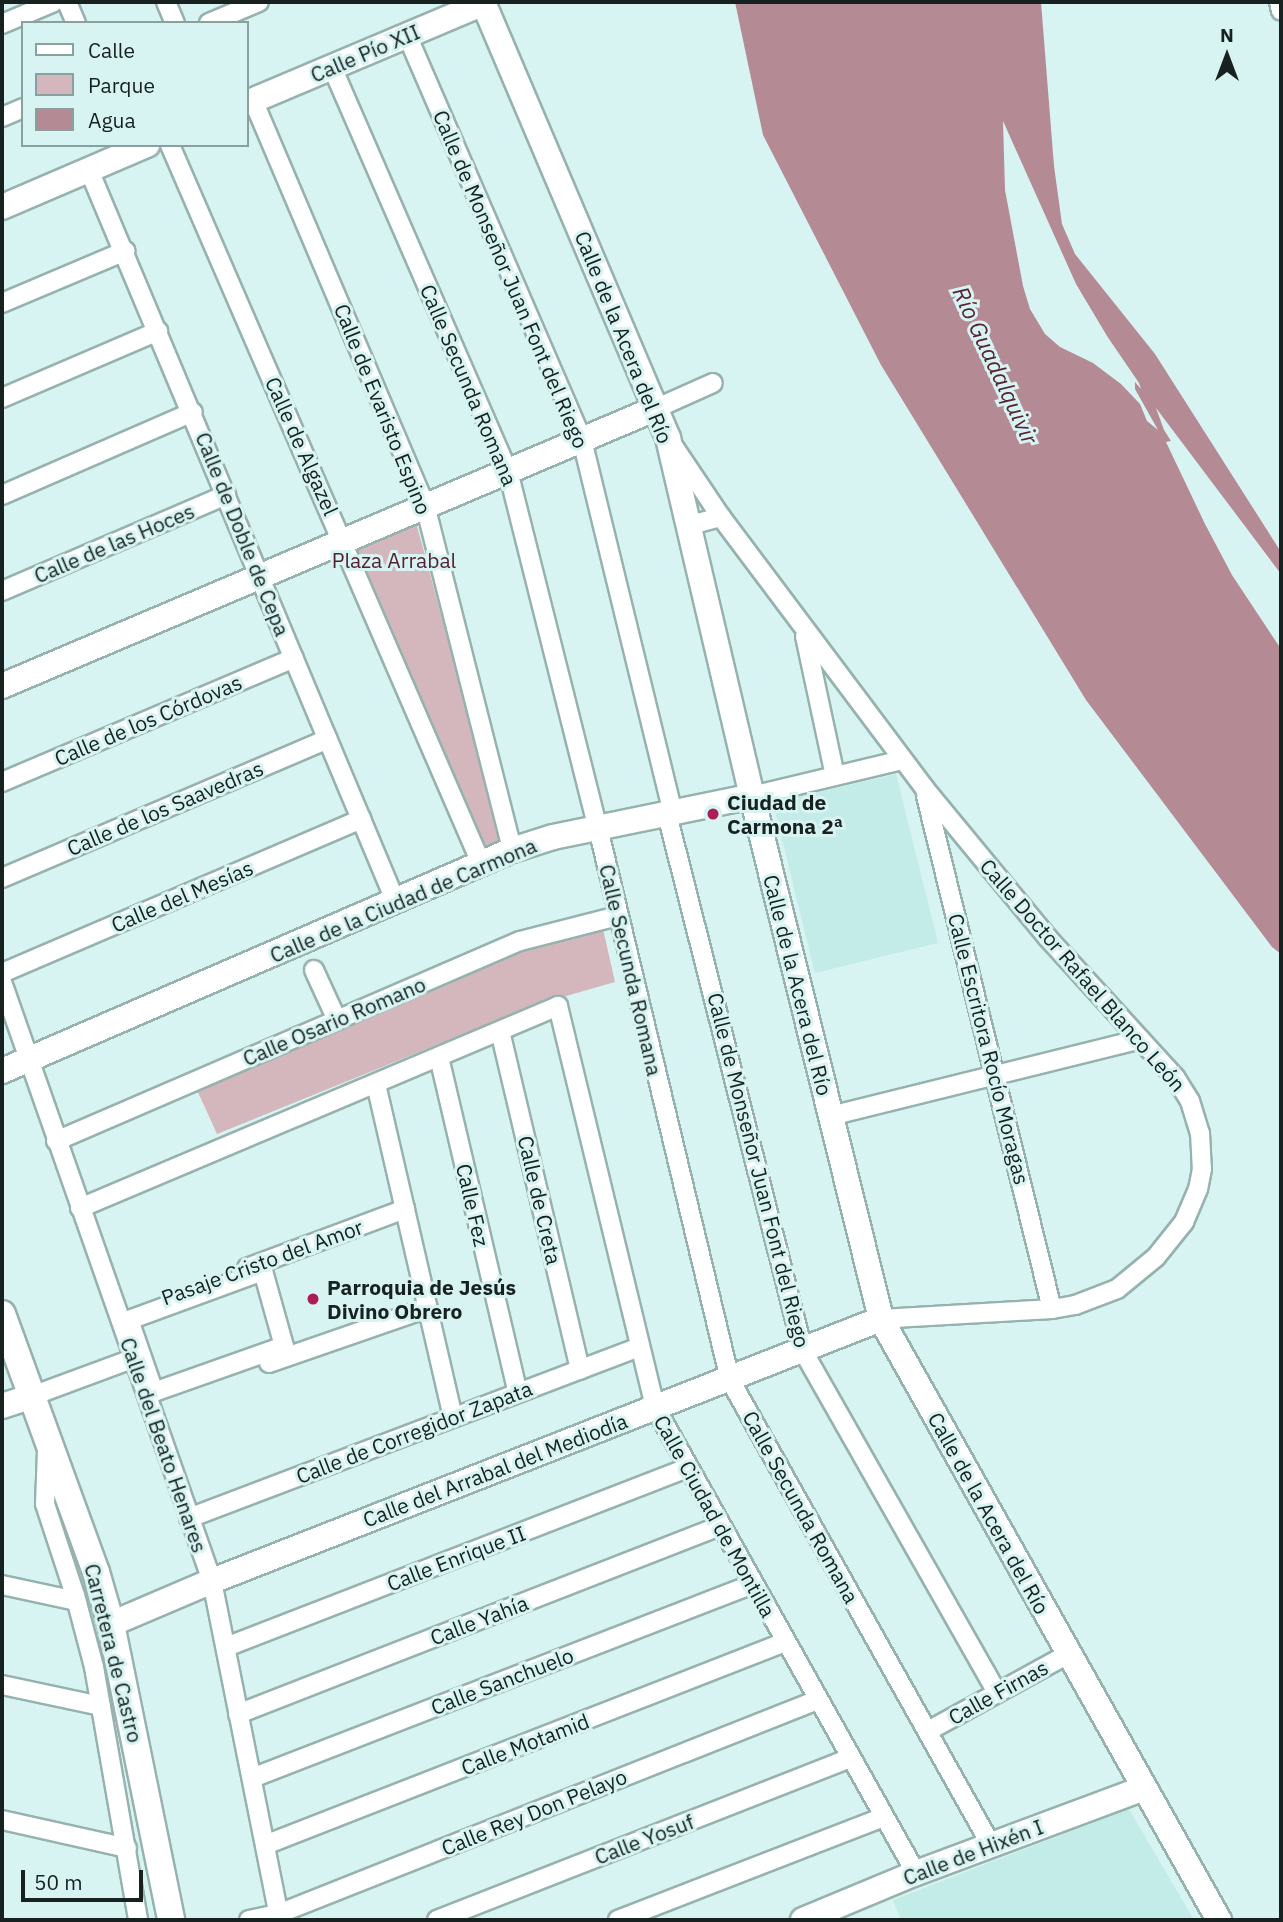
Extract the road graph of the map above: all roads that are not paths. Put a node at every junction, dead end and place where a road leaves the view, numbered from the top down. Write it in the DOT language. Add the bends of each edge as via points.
graph roads {
  1 [pos="54,2"];
  2 [pos="67,2"];
  3 [pos="166,2"];
  4 [pos="258,2"];
  5 [pos="484,2"];
  6 [pos="1279,2"];
  7 [pos="1281,11"];
  8 [pos="75,21"];
  9 [pos="174,21"];
  10 [pos="213,21"];
  11 [pos="2,24"];
  12 [pos="407,36"];
  13 [pos="332,67"];
  14 [pos="250,102"];
  15 [pos="21,109"];
  16 [pos="2,117"];
  17 [pos="136,147"];
  18 [pos="171,147"];
  19 [pos="89,170"];
  20 [pos="2,206"];
  21 [pos="125,251"];
  22 [pos="2,303"];
  23 [pos="158,331"];
  24 [pos="713,383"];
  25 [pos="2,398"];
  26 [pos="657,408"];
  27 [pos="193,412"];
  28 [pos="668,438"];
  29 [pos="582,440"];
  30 [pos="508,471"];
  31 [pos="2,495"];
  32 [pos="226,495"];
  33 [pos="425,505"];
  34 [pos="721,517"];
  35 [pos="690,530"];
  36 [pos="343,539"];
  37 [pos="260,577"];
  38 [pos="2,591"];
  39 [pos="803,629"];
  40 [pos="294,658"];
  41 [pos="2,686"];
  42 [pos="328,739"];
  43 [pos="902,760"];
  44 [pos="835,776"];
  45 [pos="2,782"];
  46 [pos="925,789"];
  47 [pos="752,796"];
  48 [pos="670,813"];
  49 [pos="361,818"];
  50 [pos="598,828"];
  51 [pos="512,850"];
  52 [pos="481,863"];
  53 [pos="2,878"];
  54 [pos="395,900"];
  55 [pos="618,916"];
  56 [pos="314,970"];
  57 [pos="2,973"];
  58 [pos="2,982"];
  59 [pos="337,1020"];
  60 [pos="500,1031"];
  61 [pos="1140,1039"];
  62 [pos="439,1057"];
  63 [pos="27,1061"];
  64 [pos="2,1071"];
  65 [pos="996,1075"];
  66 [pos="376,1084"];
  67 [pos="830,1116"];
  68 [pos="56,1141"];
  69 [pos="80,1208"];
  70 [pos="405,1209"];
  71 [pos="428,1308"];
  72 [pos="1052,1309"];
  73 [pos="2,1314"];
  74 [pos="120,1315"];
  75 [pos="881,1319"];
  76 [pos="284,1346"];
  77 [pos="638,1348"];
  78 [pos="803,1351"];
  79 [pos="132,1359"];
  80 [pos="580,1370"];
  81 [pos="730,1380"];
  82 [pos="518,1393"];
  83 [pos="32,1396"];
  84 [pos="149,1405"];
  85 [pos="2,1406"];
  86 [pos="655,1408"];
  87 [pos="453,1417"];
  88 [pos="48,1439"];
  89 [pos="687,1468"];
  90 [pos="189,1518"];
  91 [pos="720,1526"];
  92 [pos="212,1581"];
  93 [pos="753,1584"];
  94 [pos="2,1585"];
  95 [pos="76,1601"];
  96 [pos="111,1624"];
  97 [pos="785,1643"];
  98 [pos="226,1647"];
  99 [pos="1068,1654"];
  100 [pos="2,1685"];
  101 [pos="997,1692"];
  102 [pos="817,1700"];
  103 [pos="101,1706"];
  104 [pos="238,1714"];
  105 [pos="928,1731"];
  106 [pos="851,1758"];
  107 [pos="252,1778"];
  108 [pos="1144,1788"];
  109 [pos="884,1817"];
  110 [pos="2,1820"];
  111 [pos="265,1845"];
  112 [pos="991,1845"];
  113 [pos="127,1848"];
  114 [pos="916,1873"];
  115 [pos="279,1917"];
  116 [pos="138,1920"];
  117 [pos="171,1920"];
  118 [pos="249,1920"];
  119 [pos="437,1920"];
  120 [pos="618,1920"];
  121 [pos="803,1920"];
  122 [pos="1219,1920"];
  1 -- 11 [label="street"];
  2 -- 8 [label="street"];
  3 -- 9 [label="street"];
  4 -- 10 [label="street"];
  5 -- 12 [label="street, Calle Pío XII"];
  5 -- 26 [label="street, Calle de la Acera del Río"];
  6 -- 7 [label="street"];
  12 -- 13 [label="street, Calle Pío XII"];
  12 -- 29 [label="street, Calle de Monseñor Juan Font del Riego"];
  13 -- 14 [label="street, Calle Pío XII"];
  13 -- 30 [label="street, Calle Secunda Romana"];
  14 -- 33 [label="street, Calle de Evaristo Espino"];
  15 -- 16 [label="street"];
  17 -- 19 [label="street"];
  18 -- 36 [label="street, Calle de Algazel"];
  19 -- 20 [label="street"];
  19 -- 21 [label="street, Calle de Doble de Cepa"];
  21 -- 22 [label="street"];
  21 -- 23 [label="street, Calle de Doble de Cepa"];
  23 -- 25 [label="street"];
  23 -- 27 [label="street, Calle de Doble de Cepa"];
  24 -- 26 [label="street"];
  26 -- 28 [label="street, Calle de la Acera del Río"];
  26 -- 29 [label="street"];
  27 -- 31 [label="street"];
  27 -- 32 [label="street, Calle de Doble de Cepa"];
  28 -- 34 [label="street, Calle Doctor Rafael Blanco León"];
  28 -- 35 [label="street, Calle de la Acera del Río"];
  29 -- 30 [label="street"];
  29 -- 48 [label="street, Calle de Monseñor Juan Font del Riego"];
  30 -- 33 [label="street"];
  30 -- 50 [label="street, Calle Secunda Romana"];
  32 -- 37 [label="street, Calle de Doble de Cepa"];
  32 -- 38 [label="street, Calle de las Hoces"];
  33 -- 36 [label="street"];
  33 -- 51 [label="street, Calle de Evaristo Espino"];
  34 -- 35 [label="street" via="711,517"];
  34 -- 39 [label="street, Calle Doctor Rafael Blanco León"];
  35 -- 47 [label="street, Calle de la Acera del Río"];
  36 -- 37 [label="street"];
  36 -- 52 [label="street, Calle de Algazel"];
  37 -- 40 [label="street, Calle de Doble de Cepa"];
  37 -- 41 [label="street"];
  39 -- 43 [label="street, Calle Doctor Rafael Blanco León"];
  39 -- 44 [label="street"];
  40 -- 42 [label="street, Calle de Doble de Cepa"];
  40 -- 45 [label="street, Calle de los Córdovas"];
  42 -- 49 [label="street, Calle de Doble de Cepa"];
  42 -- 53 [label="street, Calle de los Saavedras"];
  43 -- 44 [label="street, Calle de la Ciudad de Carmona"];
  43 -- 46 [label="street, Calle Doctor Rafael Blanco León"];
  44 -- 47 [label="street, Calle de la Ciudad de Carmona"];
  46 -- 61 [label="street, Calle Doctor Rafael Blanco León" via="1047,937"];
  46 -- 65 [label="street, Calle Escritora Rocío Moragas"];
  47 -- 48 [label="street, Calle de la Ciudad de Carmona"];
  47 -- 67 [label="street, Calle de la Acera del Río"];
  48 -- 50 [label="street, Calle de la Ciudad de Carmona"];
  48 -- 78 [label="street, Calle de Monseñor Juan Font del Riego"];
  49 -- 54 [label="street, Calle de Doble de Cepa"];
  49 -- 57 [label="street, Calle del Mesías"];
  50 -- 51 [label="street, Calle de la Ciudad de Carmona"];
  50 -- 55 [label="street, Calle Secunda Romana"];
  51 -- 52 [label="street, Calle de la Ciudad de Carmona"];
  52 -- 54 [label="street, Calle de la Ciudad de Carmona"];
  54 -- 63 [label="street, Calle de la Ciudad de Carmona"];
  55 -- 59 [label="street, Calle Osario Romano" via="520,942"];
  55 -- 81 [label="street, Calle Secunda Romana"];
  56 -- 59 [label="street"];
  58 -- 63 [label="street, Calle del Beato Henares"];
  59 -- 68 [label="street, Calle Osario Romano"];
  60 -- 62 [label="street"];
  60 -- 77 [label="street, Calle Ciudad de Montilla" via="558,1006"];
  60 -- 80 [label="street, Calle de Creta"];
  61 -- 65 [label="street"];
  61 -- 72 [label="street, Calle Doctor Rafael Blanco León" via="1190,1101 1203,1152 1198,1189 1184,1222 1138,1274 1094,1299"];
  62 -- 66 [label="street"];
  62 -- 82 [label="street, Calle Fez"];
  63 -- 64 [label="street, Calle de la Ciudad de Carmona"];
  63 -- 68 [label="street, Calle del Beato Henares"];
  65 -- 67 [label="street"];
  65 -- 72 [label="street, Calle Escritora Rocío Moragas"];
  66 -- 69 [label="street"];
  66 -- 70 [label="street"];
  67 -- 75 [label="street, Calle de la Acera del Río"];
  68 -- 69 [label="street, Calle del Beato Henares"];
  69 -- 74 [label="street, Calle del Beato Henares"];
  70 -- 71 [label="street"];
  70 -- 74 [label="street, Pasaje Cristo del Amor"];
  71 -- 84 [label="street"];
  71 -- 87 [label="street"];
  72 -- 75 [label="street, Calle Doctor Rafael Blanco León"];
  73 -- 83 [label="main road, Carretera de Castro"];
  74 -- 79 [label="street, Calle del Beato Henares"];
  75 -- 78 [label="street, Calle del Arrabal del Mediodía"];
  75 -- 99 [label="street, Calle de la Acera del Río"];
  76 -- 76 [label="street" via="263,1271 128,1320 154,1392"];
  77 -- 80 [label="street, Calle de Corregidor Zapata"];
  77 -- 86 [label="street, Calle Ciudad de Montilla"];
  78 -- 81 [label="street, Calle del Arrabal del Mediodía"];
  78 -- 101 [label="street, Calle de Monseñor Juan Font del Riego"];
  79 -- 83 [label="street"];
  79 -- 84 [label="street, Calle del Beato Henares"];
  80 -- 82 [label="street, Calle de Corregidor Zapata"];
  81 -- 86 [label="street, Calle del Arrabal del Mediodía"];
  81 -- 105 [label="street, Calle Secunda Romana"];
  82 -- 87 [label="street, Calle de Corregidor Zapata"];
  83 -- 85 [label="street"];
  83 -- 88 [label="main road, Carretera de Castro"];
  84 -- 90 [label="street, Calle del Beato Henares"];
  86 -- 89 [label="street, Calle Ciudad de Montilla"];
  86 -- 92 [label="street, Calle del Arrabal del Mediodía"];
  87 -- 90 [label="street, Calle de Corregidor Zapata"];
  88 -- 95 [label="street" via="45,1504"];
  88 -- 96 [label="main road, Carretera de Castro"];
  89 -- 91 [label="street, Calle Ciudad de Montilla"];
  89 -- 98 [label="street, Calle Enrique II"];
  90 -- 92 [label="street, Calle del Beato Henares"];
  91 -- 93 [label="street, Calle Ciudad de Montilla"];
  91 -- 104 [label="street, Calle Yahía"];
  92 -- 96 [label="street, Calle del Arrabal del Mediodía"];
  92 -- 98 [label="street, Calle del Beato Henares"];
  93 -- 97 [label="street, Calle Ciudad de Montilla"];
  93 -- 107 [label="street, Calle Sanchuelo"];
  94 -- 95 [label="street"];
  95 -- 103 [label="street"];
  96 -- 117 [label="main road, Carretera de Castro"];
  97 -- 102 [label="street, Calle Ciudad de Montilla"];
  97 -- 111 [label="street, Calle Motamid"];
  98 -- 104 [label="street, Calle del Beato Henares"];
  99 -- 101 [label="street, Calle Firnas"];
  99 -- 108 [label="street, Calle de la Acera del Río"];
  100 -- 103 [label="street"];
  101 -- 105 [label="street, Calle Firnas"];
  102 -- 106 [label="street, Calle Ciudad de Montilla"];
  102 -- 115 [label="street, Calle Rey Don Pelayo"];
  103 -- 113 [label="street"];
  104 -- 107 [label="street, Calle del Beato Henares"];
  105 -- 112 [label="street, Calle Secunda Romana"];
  106 -- 109 [label="street, Calle Ciudad de Montilla"];
  106 -- 119 [label="street, Calle Yosuf"];
  107 -- 111 [label="street, Calle del Beato Henares"];
  108 -- 112 [label="street, Calle de Hixén I"];
  108 -- 122 [label="street, Calle de la Acera del Río"];
  109 -- 114 [label="street, Calle Ciudad de Montilla"];
  109 -- 120 [label="street"];
  110 -- 113 [label="street"];
  111 -- 115 [label="street, Calle del Beato Henares"];
  112 -- 114 [label="street, Calle de Hixén I"];
  113 -- 116 [label="street"];
  114 -- 121 [label="street, Calle de Hixén I"];
  115 -- 118 [label="street, Calle Rey Don Pelayo"];
}
